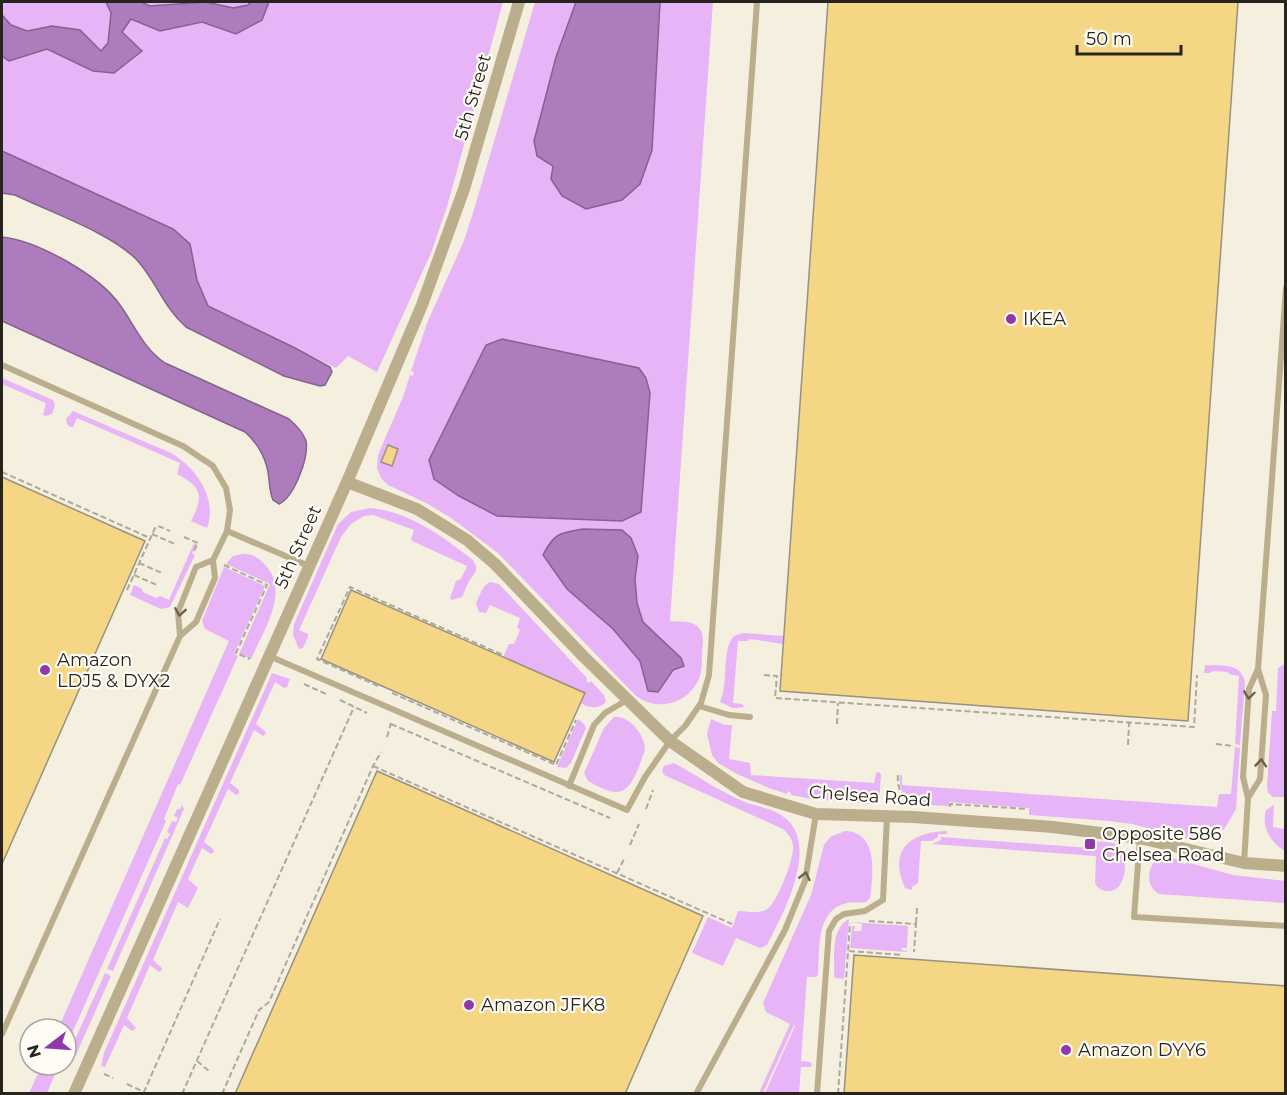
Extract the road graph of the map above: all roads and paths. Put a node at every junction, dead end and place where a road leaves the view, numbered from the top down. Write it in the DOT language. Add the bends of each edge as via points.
graph roads {
  1 [pos="519,2"];
  2 [pos="757,2"];
  3 [pos="1286,288"];
  4 [pos="2,365"];
  5 [pos="2,472"];
  6 [pos="347,483"];
  7 [pos="170,531"];
  8 [pos="226,531"];
  9 [pos="152,534"];
  10 [pos="184,537"];
  11 [pos="150,538"];
  12 [pos="175,544"];
  13 [pos="194,552"];
  14 [pos="213,560"];
  15 [pos="139,563"];
  16 [pos="224,565"];
  17 [pos="309,566"];
  18 [pos="162,573"];
  19 [pos="134,575"];
  20 [pos="157,585"];
  21 [pos="128,590"];
  22 [pos="180,636"];
  23 [pos="503,655"];
  24 [pos="269,656"];
  25 [pos="250,659"];
  26 [pos="1258,669"];
  27 [pos="764,675"];
  28 [pos="1197,675"];
  29 [pos="304,684"];
  30 [pos="378,686"];
  31 [pos="392,693"];
  32 [pos="326,694"];
  33 [pos="627,699"];
  34 [pos="340,700"];
  35 [pos="838,703"];
  36 [pos="354,706"];
  37 [pos="699,706"];
  38 [pos="367,713"];
  39 [pos="750,717"];
  40 [pos="393,718"];
  41 [pos="576,720"];
  42 [pos="1129,723"];
  43 [pos="391,724"];
  44 [pos="837,724"];
  45 [pos="387,737"];
  46 [pos="670,741"];
  47 [pos="1216,744"];
  48 [pos="1128,745"];
  49 [pos="1235,746"];
  50 [pos="381,752"];
  51 [pos="373,766"];
  52 [pos="898,775"];
  53 [pos="570,786"];
  54 [pos="653,790"];
  55 [pos="1248,798"];
  56 [pos="912,805"];
  57 [pos="941,807"];
  58 [pos="646,809"];
  59 [pos="1028,809"];
  60 [pos="816,814"];
  61 [pos="887,817"];
  62 [pos="610,818"];
  63 [pos="639,824"];
  64 [pos="1140,838"];
  65 [pos="630,845"];
  66 [pos="624,859"];
  67 [pos="1244,863"];
  68 [pos="1286,866"];
  69 [pos="617,873"];
  70 [pos="917,908"];
  71 [pos="220,919"];
  72 [pos="855,920"];
  73 [pos="865,920"];
  74 [pos="732,924"];
  75 [pos="916,924"];
  76 [pos="1286,926"];
  77 [pos="848,951"];
  78 [pos="914,952"];
  79 [pos="903,955"];
  80 [pos="2,1034"];
  81 [pos="196,1061"];
  82 [pos="209,1071"];
  83 [pos="104,1074"];
  84 [pos="113,1078"];
  85 [pos="127,1084"];
  86 [pos="74,1094"];
  87 [pos="182,1094"];
  88 [pos="222,1094"];
  89 [pos="696,1094"];
  90 [pos="817,1094"];
  91 [pos="838,1094"];
  1 -- 6 [label="street, 5th Street" via="441,257"];
  2 -- 37 [label="lane" via="709,675"];
  3 -- 26 [label="lane"];
  4 -- 8 [label="lane" via="183,446 213,466 226,488 230,510"];
  5 -- 11 [label="path"];
  6 -- 17 [label="street, 5th Street"];
  6 -- 33 [label="street, Chelsea Road" via="417,509 467,540"];
  7 -- 9 [label="path" via="157,526"];
  8 -- 14 [label="lane"];
  8 -- 17 [label="lane"];
  9 -- 11 [label="path"];
  9 -- 12 [label="path"];
  10 -- 13 [label="path" via="198,543"];
  11 -- 15 [label="path"];
  14 -- 22 [label="lane" via="215,578 196,622"];
  14 -- 22 [label="lane, one-way" via="196,567 178,612"];
  15 -- 18 [label="path"];
  15 -- 19 [label="path"];
  16 -- 25 [label="path" via="267,585 237,653"];
  17 -- 24 [label="street, 5th Street"];
  19 -- 20 [label="path"];
  19 -- 21 [label="path"];
  22 -- 80 [label="lane"];
  23 -- 30 [label="path" via="350,587 317,659"];
  24 -- 53 [label="lane"];
  24 -- 86 [label="street, 5th Street"];
  26 -- 55 [label="lane, one-way" via="1249,689 1243,777"];
  55 -- 26 [label="lane, one-way" via="1260,779 1266,695"];
  27 -- 35 [label="path" via="777,676 775,698"];
  28 -- 42 [label="path" via="1194,727"];
  29 -- 32 [label="path"];
  31 -- 41 [label="path" via="555,765"];
  33 -- 46 [label="street, Chelsea Road"];
  33 -- 53 [label="lane" via="594,725"];
  34 -- 36 [label="path"];
  35 -- 42 [label="path"];
  35 -- 44 [label="path"];
  36 -- 38 [label="path"];
  36 -- 81 [label="path"];
  37 -- 39 [label="lane"];
  37 -- 46 [label="lane"];
  40 -- 43 [label="path"];
  42 -- 48 [label="path"];
  43 -- 45 [label="path"];
  43 -- 62 [label="path"];
  46 -- 53 [label="lane" via="627,810"];
  46 -- 60 [label="street, Chelsea Road" via="743,792"];
  47 -- 49 [label="path"];
  50 -- 51 [label="path"];
  51 -- 69 [label="path"];
  51 -- 88 [label="path" via="269,1002 259,1010"];
  52 -- 56 [label="path" via="898,789"];
  54 -- 58 [label="path"];
  55 -- 67 [label="lane"];
  57 -- 59 [label="path" via="950,804"];
  60 -- 61 [label="street, Chelsea Road"];
  89 -- 60 [label="lane, one-way" via="785,930 805,881"];
  61 -- 64 [label="street, Chelsea Road" via="1053,827"];
  61 -- 90 [label="lane" via="883,900 866,911 844,914 829,931"];
  63 -- 65 [label="path"];
  64 -- 67 [label="street, Chelsea Road"];
  64 -- 76 [label="lane" via="1134,917"];
  66 -- 69 [label="path"];
  67 -- 68 [label="street, Chelsea Road"];
  69 -- 74 [label="path"];
  70 -- 75 [label="path"];
  71 -- 85 [label="path" via="144,1092"];
  72 -- 77 [label="path" via="850,921"];
  73 -- 75 [label="path"];
  75 -- 78 [label="path"];
  77 -- 79 [label="path"];
  77 -- 91 [label="path"];
  81 -- 82 [label="path"];
  81 -- 87 [label="path"];
  83 -- 84 [label="path"];
}
